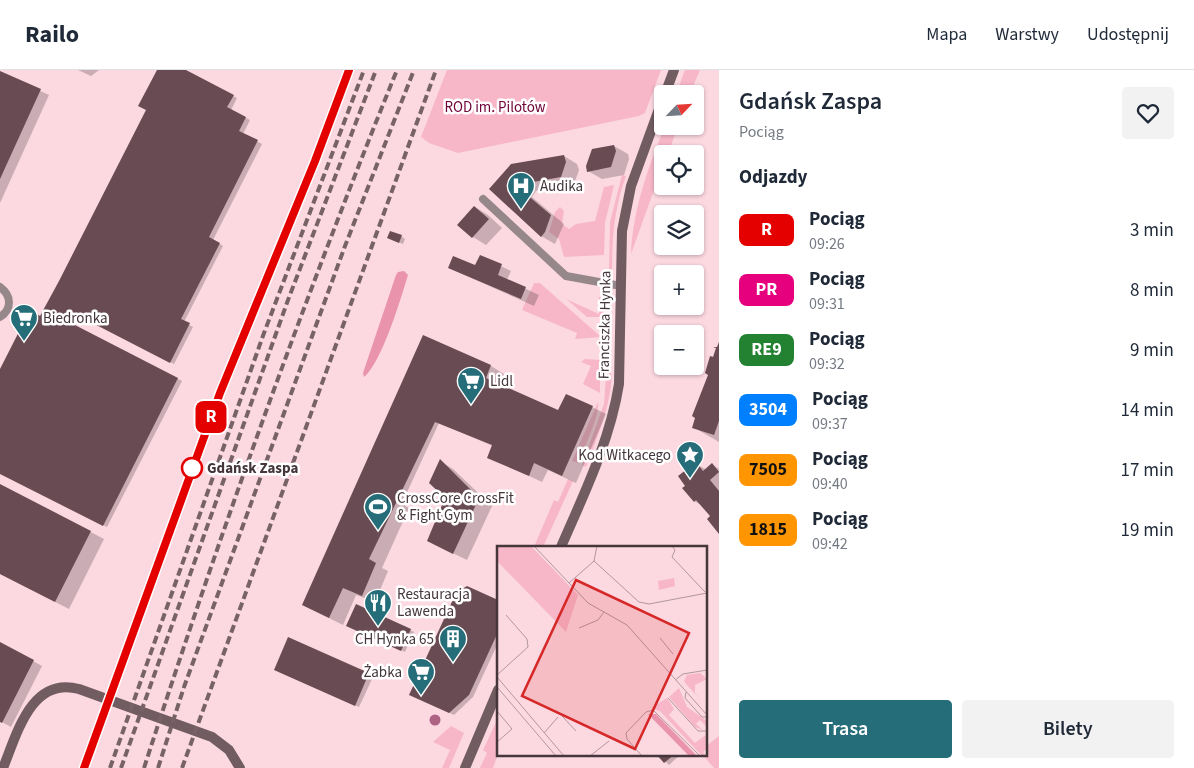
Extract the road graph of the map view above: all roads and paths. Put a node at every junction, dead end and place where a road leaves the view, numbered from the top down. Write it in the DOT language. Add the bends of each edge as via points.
graph roads {
  1 [pos="674,70"];
  2 [pos="668,85"];
  3 [pos="654,124"];
  4 [pos="483,198"];
  5 [pos="621,286"];
  6 [pos="0,287"];
  7 [pos="0,317"];
  8 [pos="561,546"];
  9 [pos="497,692"];
  10 [pos="3,768"];
  11 [pos="240,768"];
  12 [pos="465,768"];
  1 -- 2 [label="street"];
  3 -- 5 [label="street, Franciszka Hynka" via="625,207"];
  4 -- 5 [label="lane" via="566,276 606,286"];
  5 -- 8 [label="street, Franciszka Hynka" via="619,384 615,409 608,434"];
  6 -- 7 [label="lane" via="10,301 8,310"];
  9 -- 12 [label="street"];
  10 -- 11 [label="street" via="34,701 66,686 212,737 229,750"];
}
